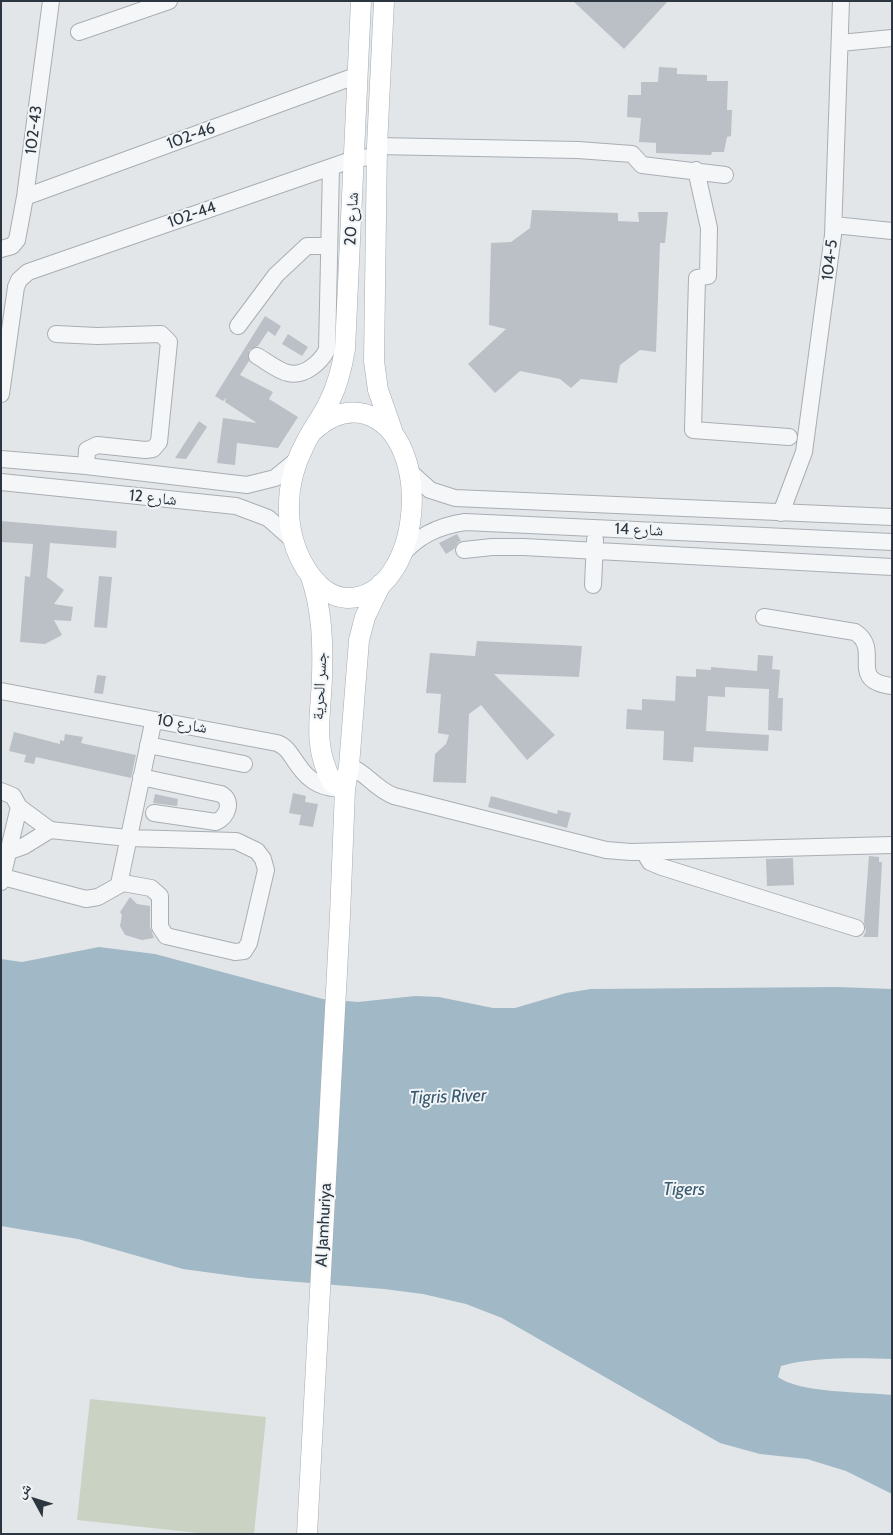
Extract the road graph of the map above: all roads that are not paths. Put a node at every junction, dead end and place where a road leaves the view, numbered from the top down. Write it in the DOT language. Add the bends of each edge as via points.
graph roads {
  1 [pos="50,1"];
  2 [pos="170,1"];
  3 [pos="361,1"];
  4 [pos="384,1"];
  5 [pos="841,1"];
  6 [pos="79,32"];
  7 [pos="892,38"];
  8 [pos="840,43"];
  9 [pos="358,75"];
  10 [pos="377,151"];
  11 [pos="354,159"];
  12 [pos="331,167"];
  13 [pos="696,170"];
  14 [pos="725,175"];
  15 [pos="25,197"];
  16 [pos="834,225"];
  17 [pos="892,231"];
  18 [pos="328,246"];
  19 [pos="1,249"];
  20 [pos="238,326"];
  21 [pos="56,334"];
  22 [pos="257,356"];
  23 [pos="1,394"];
  24 [pos="313,431"];
  25 [pos="393,432"];
  26 [pos="789,437"];
  27 [pos="1,459"];
  28 [pos="297,460"];
  29 [pos="86,466"];
  30 [pos="409,471"];
  31 [pos="1,482"];
  32 [pos="780,512"];
  33 [pos="892,517"];
  34 [pos="491,523"];
  35 [pos="596,528"];
  36 [pos="675,531"];
  37 [pos="294,541"];
  38 [pos="892,542"];
  39 [pos="492,547"];
  40 [pos="464,550"];
  41 [pos="595,551"];
  42 [pos="676,555"];
  43 [pos="398,559"];
  44 [pos="892,567"];
  45 [pos="310,575"];
  46 [pos="381,584"];
  47 [pos="593,585"];
  48 [pos="764,617"];
  49 [pos="892,686"];
  50 [pos="1,691"];
  51 [pos="104,719"];
  52 [pos="152,728"];
  53 [pos="207,728"];
  54 [pos="148,745"];
  55 [pos="244,764"];
  56 [pos="349,766"];
  57 [pos="141,777"];
  58 [pos="344,789"];
  59 [pos="1,791"];
  60 [pos="20,807"];
  61 [pos="154,813"];
  62 [pos="50,830"];
  63 [pos="128,838"];
  64 [pos="892,845"];
  65 [pos="10,851"];
  66 [pos="644,852"];
  67 [pos="2,880"];
  68 [pos="119,884"];
  69 [pos="856,928"];
  70 [pos="307,1534"];
  1 -- 15 [label="street, 102-43"];
  2 -- 6 [label="street"];
  3 -- 9 [label="main road, شارع 20"];
  4 -- 10 [label="main road, شارع 20"];
  5 -- 8 [label="street, 104-5"];
  7 -- 8 [label="street"];
  8 -- 16 [label="street, 104-5"];
  9 -- 11 [label="main road, شارع 20"];
  9 -- 15 [label="street, 102-46"];
  10 -- 11 [label="street, 102-44"];
  10 -- 13 [label="street, 102-44" via="578,150 632,154 642,165"];
  10 -- 25 [label="main road, شارع 20" via="374,361 382,405"];
  11 -- 12 [label="street, 102-44"];
  11 -- 24 [label="main road, شارع 20" via="345,350 337,384"];
  12 -- 18 [label="street"];
  12 -- 23 [label="street, 102-44" via="28,272 16,287"];
  13 -- 14 [label="street, 102-44"];
  13 -- 26 [label="street" via="709,228 708,276 697,278 693,430"];
  15 -- 19 [label="street, 102-43" via="17,240 12,246"];
  16 -- 17 [label="street"];
  16 -- 32 [label="street, 104-5" via="804,452"];
  18 -- 20 [label="street" via="307,246 286,264"];
  18 -- 22 [label="street" via="327,341 323,358 304,371 293,374"];
  21 -- 29 [label="street" via="161,334 169,342 159,442 153,449 145,450 97,445 87,450"];
  24 -- 25 [label="main road" via="334,416 360,413 373,417"];
  24 -- 28 [label="main road"];
  25 -- 30 [label="main road"];
  27 -- 29 [label="street, شارع 12"];
  28 -- 29 [label="street, شارع 12" via="275,478 247,485"];
  28 -- 37 [label="main road" via="290,484 288,509"];
  30 -- 32 [label="street, شارع 14" via="430,490 455,498"];
  30 -- 43 [label="main road" via="412,508"];
  31 -- 37 [label="street, شارع 12" via="236,506 268,518"];
  32 -- 33 [label="street, شارع 14"];
  34 -- 35 [label="street, شارع 14"];
  34 -- 39 [label="street"];
  34 -- 43 [label="street, شارع 14" via="464,522 439,528 417,540"];
  35 -- 36 [label="street, شارع 14"];
  35 -- 41 [label="street"];
  36 -- 38 [label="street, شارع 14"];
  36 -- 42 [label="street"];
  37 -- 45 [label="main road"];
  39 -- 40 [label="street"];
  39 -- 41 [label="street"];
  41 -- 42 [label="street"];
  41 -- 47 [label="street"];
  42 -- 44 [label="street"];
  43 -- 46 [label="main road"];
  45 -- 46 [label="main road" via="324,590 343,598 364,595"];
  45 -- 58 [label="main road, جسر الحرية" via="322,629 319,748 332,782"];
  46 -- 56 [label="main road" via="365,616 360,640"];
  48 -- 49 [label="street" via="855,632 866,645 870,680"];
  50 -- 53 [label="street, شارع 10"];
  51 -- 52 [label="street"];
  52 -- 53 [label="street" via="198,737"];
  52 -- 54 [label="street"];
  53 -- 58 [label="street, شارع 10" via="281,744 311,779 329,789"];
  54 -- 55 [label="street"];
  54 -- 57 [label="street"];
  56 -- 58 [label="main road"];
  56 -- 66 [label="street" via="394,796 606,850"];
  57 -- 61 [label="street" via="221,794 228,803 226,814 216,822"];
  57 -- 63 [label="street"];
  58 -- 70 [label="main road, Al Jamhuriya"];
  59 -- 60 [label="street" via="13,796"];
  60 -- 62 [label="street"];
  60 -- 65 [label="street"];
  62 -- 63 [label="street"];
  62 -- 65 [label="street"];
  63 -- 68 [label="street"];
  63 -- 68 [label="street" via="230,840 257,850 264,859 265,875 247,948 235,952 166,936 160,927 161,900 158,892 151,888"];
  64 -- 66 [label="street"];
  65 -- 67 [label="street"];
  66 -- 69 [label="street" via="650,862 671,871"];
  67 -- 68 [label="street" via="86,899 98,898"];
}
